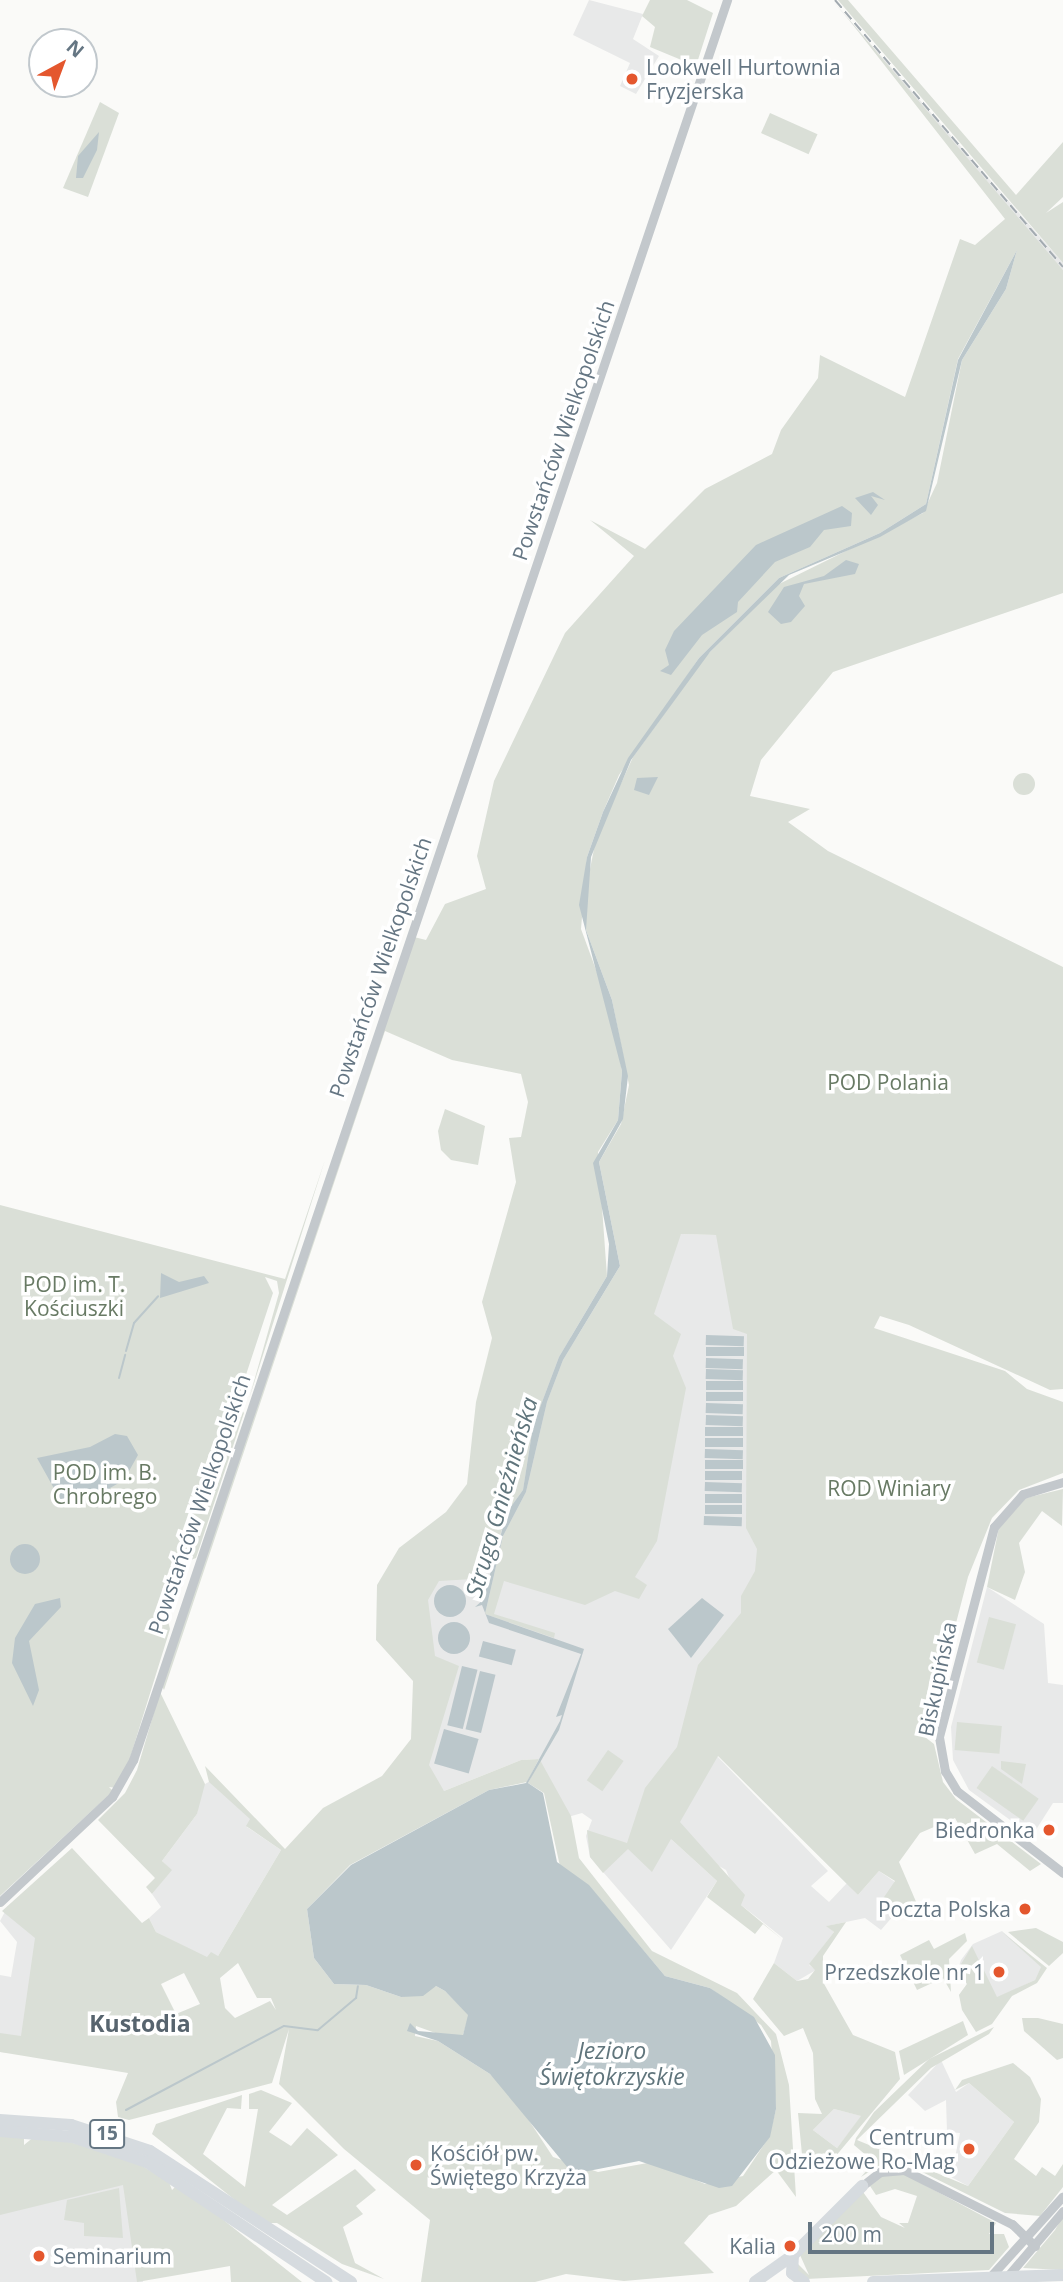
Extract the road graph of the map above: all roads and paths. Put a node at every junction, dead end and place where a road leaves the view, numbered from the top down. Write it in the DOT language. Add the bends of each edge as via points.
graph roads {
  1 [pos="727,0"];
  2 [pos="1063,1482"];
  3 [pos="1063,1873"];
  4 [pos="0,1902"];
  5 [pos="0,2120"];
  6 [pos="24,2125"];
  7 [pos="0,2131"];
  8 [pos="862,2186"];
  9 [pos="1063,2196"];
  10 [pos="1063,2211"];
  11 [pos="258,2231"];
  12 [pos="1026,2237"];
  13 [pos="1035,2246"];
  14 [pos="793,2255"];
  15 [pos="1063,2275"];
  16 [pos="326,2282"];
  17 [pos="351,2282"];
  18 [pos="755,2282"];
  19 [pos="804,2282"];
  20 [pos="873,2282"];
  21 [pos="986,2282"];
  22 [pos="1003,2282"];
  1 -- 4 [label="street, Powstańców Wielkopolskich" via="133,1760 112,1797"];
  2 -- 3 [label="street, Biskupińska" via="1023,1494 994,1527 939,1737 945,1771 957,1791"];
  5 -- 6 [label="main road, 15"];
  6 -- 7 [label="main road, 15"];
  6 -- 11 [label="main road, 15" via="110,2147 182,2175"];
  8 -- 12 [label="street" via="880,2172 904,2170"];
  8 -- 14 [label="main road"];
  9 -- 12 [label="street"];
  10 -- 13 [label="street"];
  11 -- 16 [label="main road, 15"];
  11 -- 17 [label="main road, 15"];
  12 -- 13 [label="street"];
  12 -- 21 [label="street"];
  13 -- 22 [label="street"];
  14 -- 18 [label="main road"];
  14 -- 19 [label="main road" via="792,2273"];
  15 -- 20 [label="main road"];
}
